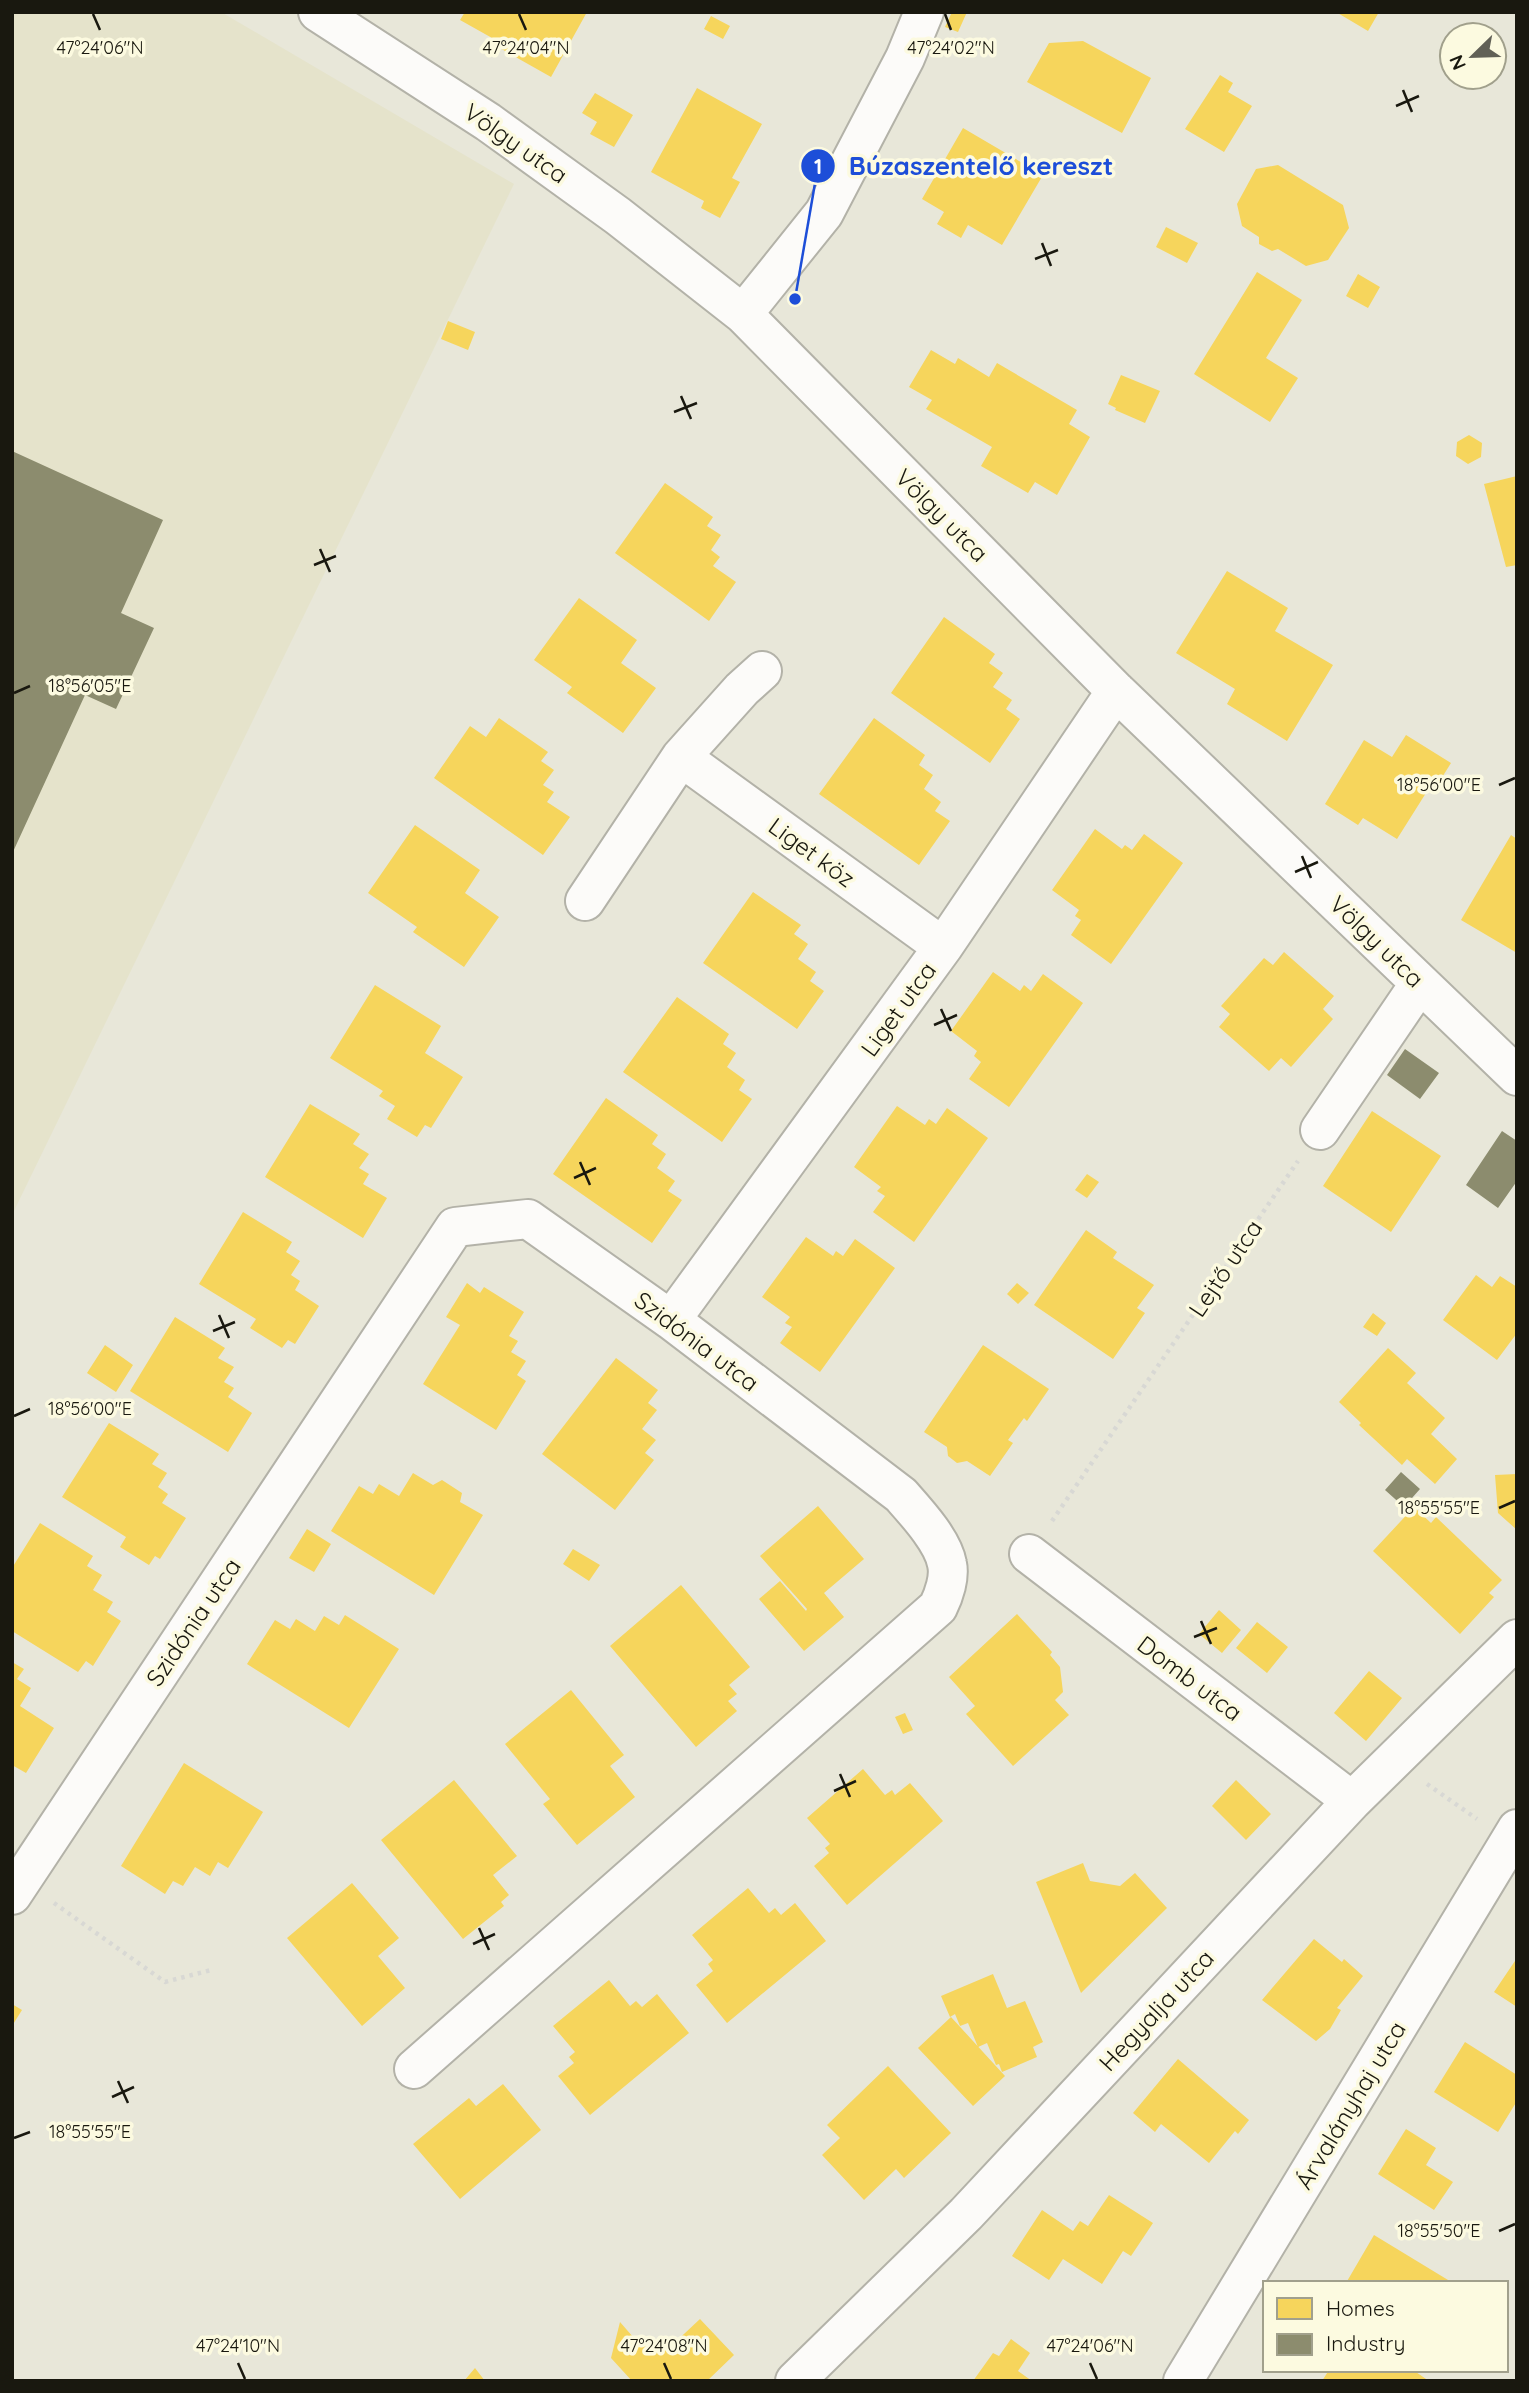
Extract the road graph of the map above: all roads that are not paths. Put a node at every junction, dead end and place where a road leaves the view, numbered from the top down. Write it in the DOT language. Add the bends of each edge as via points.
graph roads {
  1 [pos="318,12"];
  2 [pos="925,12"];
  3 [pos="743,314"];
  4 [pos="762,671"];
  5 [pos="1116,691"];
  6 [pos="681,757"];
  7 [pos="585,901"];
  8 [pos="943,947"];
  9 [pos="1420,983"];
  10 [pos="1517,1076"];
  11 [pos="1320,1130"];
  12 [pos="671,1320"];
  13 [pos="1029,1554"];
  14 [pos="1517,1639"];
  15 [pos="1352,1801"];
  16 [pos="1513,1835"];
  17 [pos="17,1887"];
  18 [pos="414,2069"];
  19 [pos="795,2381"];
  20 [pos="1183,2381"];
  1 -- 3 [label="street, Völgy utca" via="488,122"];
  2 -- 3 [label="street" via="824,213"];
  3 -- 5 [label="street, Völgy utca"];
  4 -- 6 [label="street"];
  5 -- 8 [label="street, Liget utca"];
  5 -- 9 [label="street, Völgy utca"];
  6 -- 7 [label="street"];
  6 -- 8 [label="street, Liget köz"];
  8 -- 12 [label="street, Liget utca"];
  9 -- 10 [label="street, Völgy utca"];
  9 -- 11 [label="street"];
  12 -- 17 [label="street, Szidónia utca" via="528,1219 455,1227"];
  12 -- 18 [label="street, Szidónia utca" via="901,1495 930,1529 948,1564 944,1594 938,1607"];
  13 -- 15 [label="street, Domb utca"];
  14 -- 15 [label="street, Hegyalja utca"];
  15 -- 19 [label="street, Hegyalja utca" via="966,2214"];
  16 -- 20 [label="street, Árvalányhaj utca"];
}
